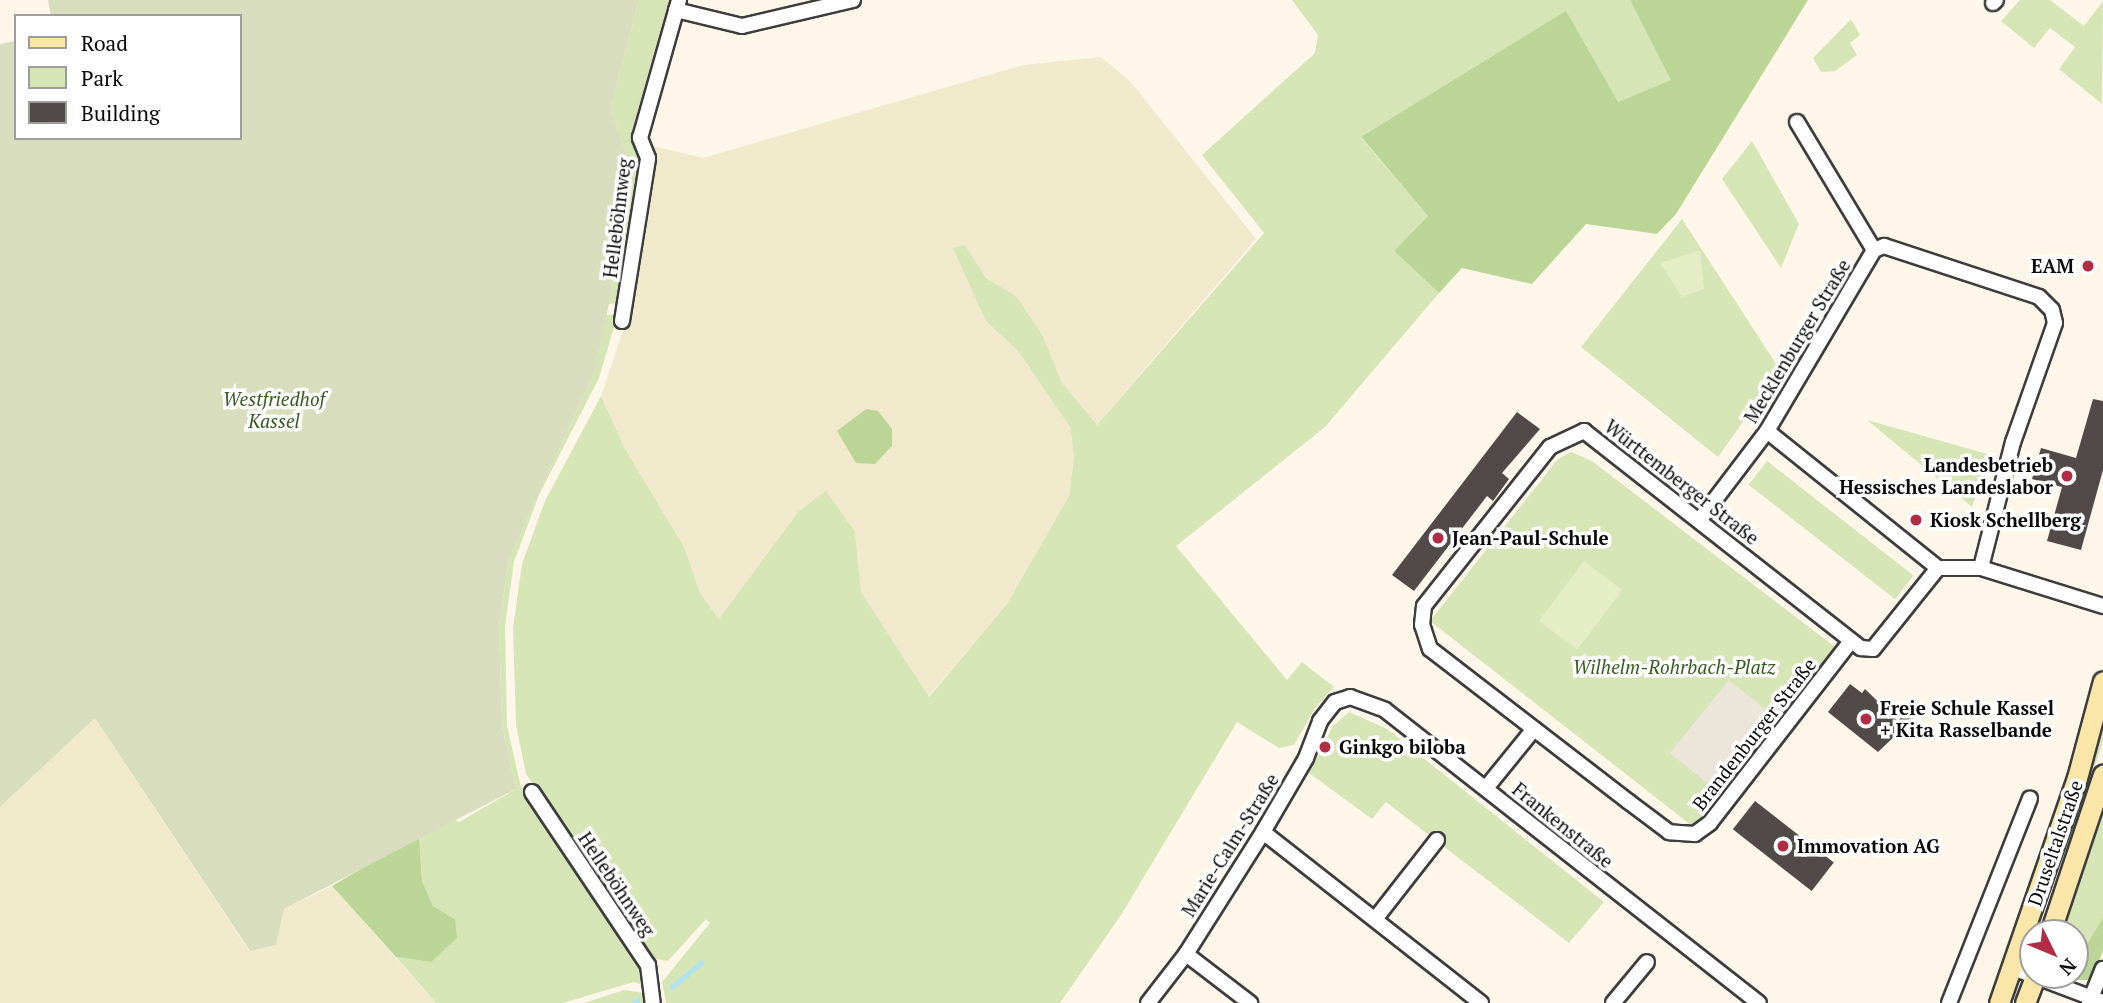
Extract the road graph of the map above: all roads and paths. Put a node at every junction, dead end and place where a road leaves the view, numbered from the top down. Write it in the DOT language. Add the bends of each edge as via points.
graph roads {
  1 [pos="853,0"];
  2 [pos="678,5"];
  3 [pos="1797,122"];
  4 [pos="1874,250"];
  5 [pos="622,321"];
  6 [pos="1767,431"];
  7 [pos="1700,518"];
  8 [pos="1938,568"];
  9 [pos="1980,568"];
  10 [pos="2103,606"];
  11 [pos="1851,641"];
  12 [pos="2103,681"];
  13 [pos="1335,702"];
  14 [pos="1534,729"];
  15 [pos="2103,775"];
  16 [pos="1486,788"];
  17 [pos="532,792"];
  18 [pos="2030,798"];
  19 [pos="1263,832"];
  20 [pos="1437,840"];
  21 [pos="1376,918"];
  22 [pos="2055,919"];
  23 [pos="1186,954"];
  24 [pos="1647,962"];
  25 [pos="2013,968"];
  26 [pos="2103,969"];
  27 [pos="2019,970"];
  28 [pos="2067,989"];
  29 [pos="2095,1001"];
  30 [pos="653,1003"];
  31 [pos="1148,1003"];
  32 [pos="1250,1003"];
  33 [pos="1482,1003"];
  34 [pos="1613,1003"];
  35 [pos="1759,1003"];
  36 [pos="1949,1003"];
  37 [pos="1999,1003"];
  1 -- 2 [label="street" via="742,26"];
  2 -- 5 [label="street, Helleböhnweg" via="639,138 648,158"];
  3 -- 4 [label="street, Mecklenburger Straße"];
  4 -- 6 [label="street, Mecklenburger Straße"];
  4 -- 9 [label="street, Mecklenburger Straße" via="1884,246 2039,297 2052,310 2054,323 2013,442"];
  6 -- 7 [label="street, Mecklenburger Straße"];
  6 -- 8 [label="street"];
  7 -- 11 [label="street, Württemberger Straße"];
  7 -- 14 [label="street, Württemberger Straße" via="1584,431 1549,447 1424,606 1422,625 1430,649"];
  8 -- 9 [label="street"];
  8 -- 11 [label="street" via="1873,649"];
  9 -- 10 [label="street"];
  11 -- 14 [label="street, Brandenburger Straße" via="1710,823 1695,834 1669,832"];
  12 -- 25 [label="main road, Druseltalstraße" via="2077,778"];
  13 -- 16 [label="street, Frankenstraße" via="1368,700"];
  13 -- 19 [label="street, Marie-Calm-Straße"];
  14 -- 16 [label="street"];
  15 -- 22 [label="main road, Druseltalstraße"];
  16 -- 35 [label="street, Frankenstraße"];
  17 -- 30 [label="street, Helleböhnweg" via="648,965"];
  18 -- 36 [label="street, Druseltalstraße"];
  19 -- 21 [label="street"];
  19 -- 23 [label="street, Marie-Calm-Straße"];
  20 -- 21 [label="street"];
  21 -- 33 [label="street"];
  23 -- 31 [label="street, Marie-Calm-Straße"];
  23 -- 32 [label="street"];
  24 -- 34 [label="street"];
  25 -- 27 [label="street"];
  25 -- 37 [label="main road, Druseltalstraße"];
  26 -- 29 [label="street"];
  28 -- 29 [label="street"];
}
